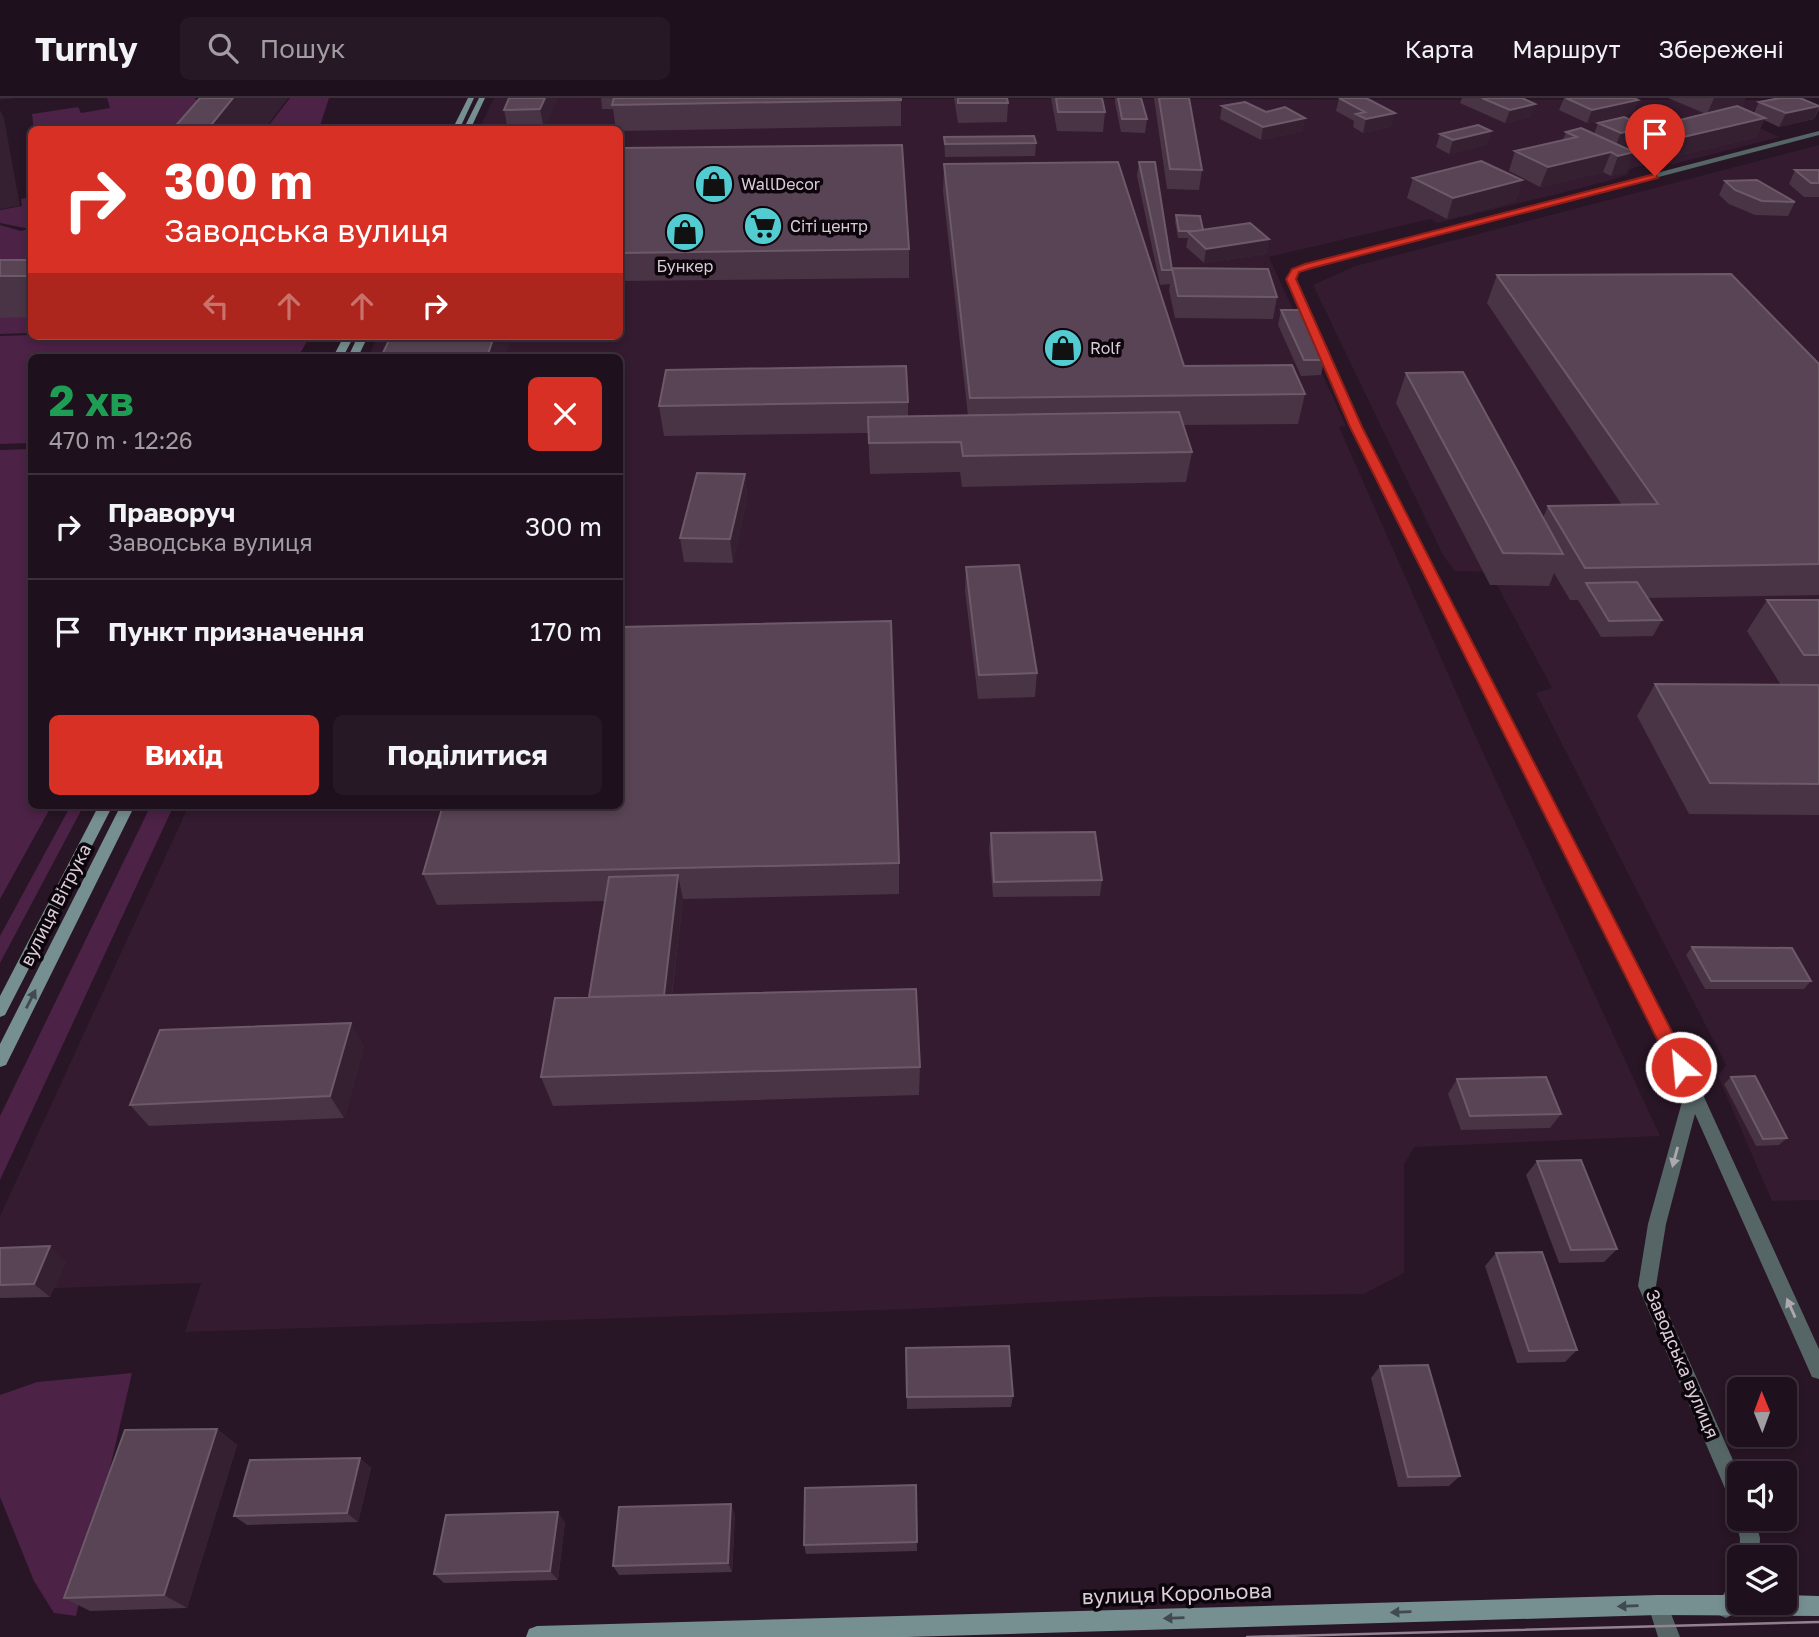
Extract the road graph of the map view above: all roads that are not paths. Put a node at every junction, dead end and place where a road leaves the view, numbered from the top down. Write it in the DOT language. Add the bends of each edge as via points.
graph roads {
  1 [pos="471,98"];
  2 [pos="482,98"];
  3 [pos="457,126"];
  4 [pos="468,126"];
  5 [pos="1819,134"];
  6 [pos="104,809"];
  7 [pos="126,809"];
  8 [pos="0,1010"];
  9 [pos="0,1059"];
  10 [pos="1693,1091"];
  11 [pos="1819,1370"];
  12 [pos="1727,1470"];
  13 [pos="1658,1605"];
  14 [pos="1819,1606"];
  15 [pos="1726,1608"];
  16 [pos="537,1637"];
  17 [pos="1669,1637"];
  1 -- 3 [label="main road"];
  2 -- 4 [label="main road"];
  5 -- 10 [label="street" via="1308,266 1295,271 1291,279 1356,427"];
  6 -- 8 [label="main road, вулиця Вітрука"];
  9 -- 7 [label="main road, вулиця Вітрука, one-way"];
  11 -- 10 [label="street, one-way"];
  10 -- 12 [label="street, Заводська вулиця, one-way" via="1657,1224 1647,1286"];
  13 -- 15 [label="main road, вулиця Корольова"];
  13 -- 16 [label="main road, вулиця Корольова, one-way"];
  13 -- 17 [label="street"];
  14 -- 15 [label="main road, вулиця Корольова"];
}
